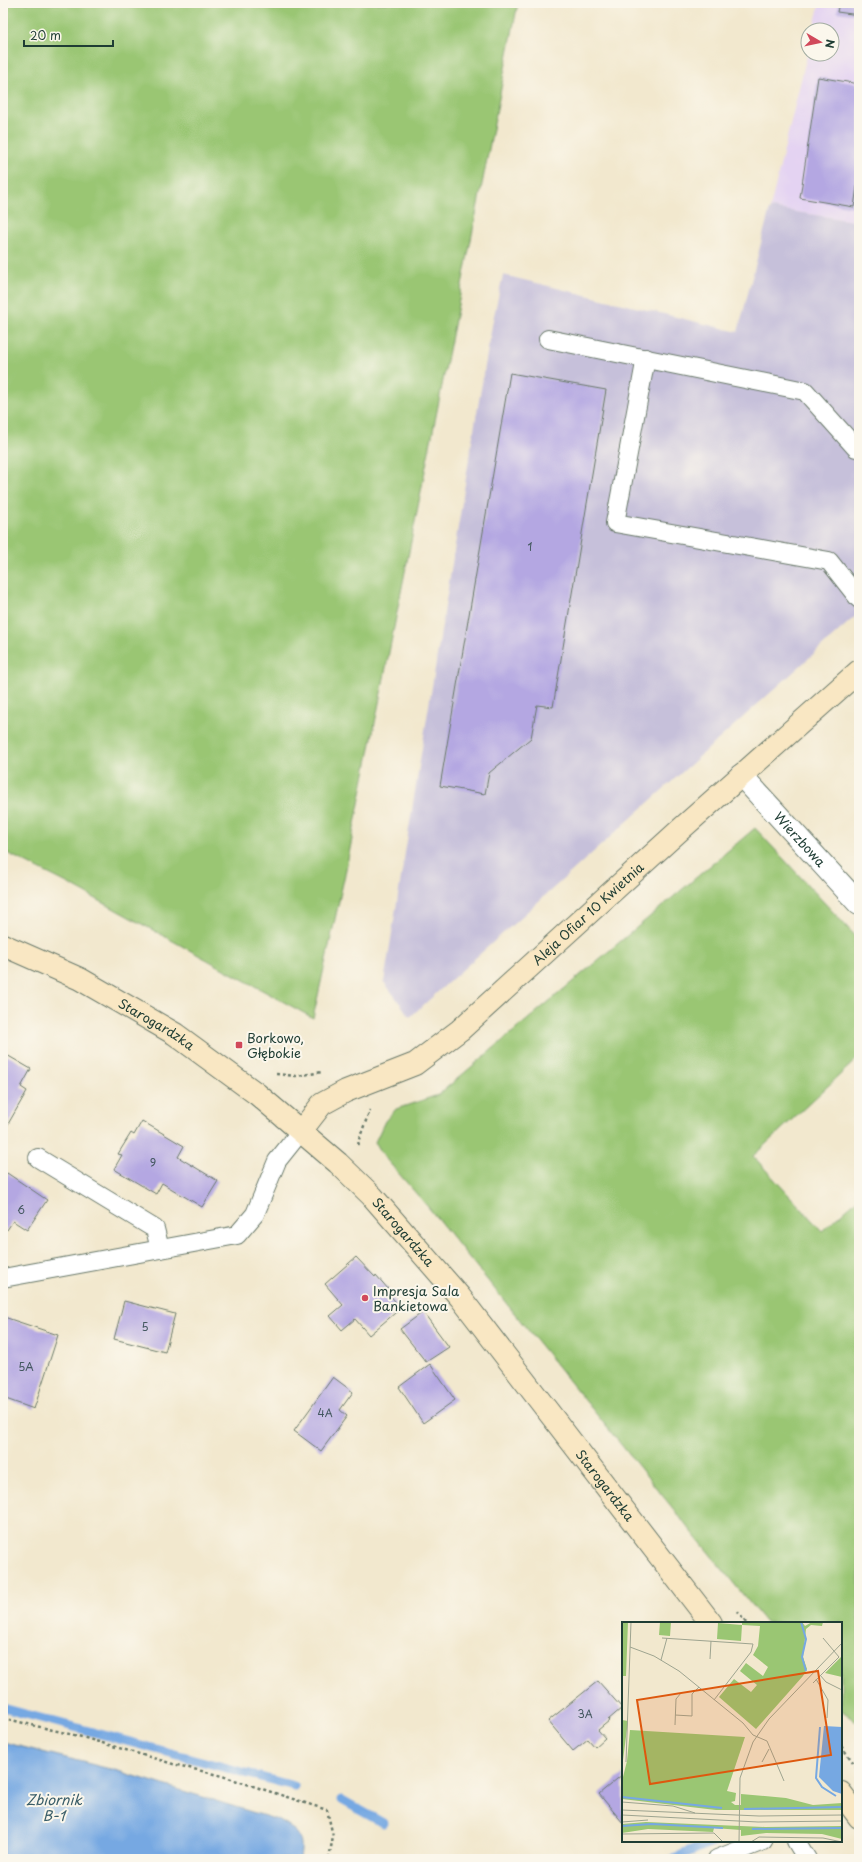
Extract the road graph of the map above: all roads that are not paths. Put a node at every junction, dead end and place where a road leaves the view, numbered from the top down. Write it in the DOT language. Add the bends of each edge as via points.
graph roads {
  1 [pos="548,339"];
  2 [pos="646,358"];
  3 [pos="856,448"];
  4 [pos="859,599"];
  5 [pos="859,671"];
  6 [pos="740,775"];
  7 [pos="859,904"];
  8 [pos="3,945"];
  9 [pos="301,1131"];
  10 [pos="38,1158"];
  11 [pos="160,1248"];
  12 [pos="3,1278"];
  13 [pos="710,1622"];
  14 [pos="842,1794"];
  15 [pos="859,1817"];
  16 [pos="760,1842"];
  17 [pos="797,1842"];
  18 [pos="717,1859"];
  19 [pos="807,1859"];
  1 -- 2 [label="lane"];
  2 -- 3 [label="lane" via="805,391"];
  2 -- 4 [label="lane" via="616,523 829,561"];
  5 -- 6 [label="main road, Aleja Ofiar 10 Kwietnia"];
  6 -- 7 [label="street, Wierzbowa"];
  6 -- 9 [label="main road, Aleja Ofiar 10 Kwietnia" via="460,1030 414,1064 346,1091 322,1104"];
  8 -- 9 [label="main road, Starogardzka" via="80,979 175,1034 257,1094"];
  9 -- 11 [label="lane" via="277,1161 255,1214 238,1235"];
  9 -- 13 [label="main road, Starogardzka" via="372,1196 460,1297"];
  10 -- 11 [label="lane" via="155,1229"];
  11 -- 12 [label="lane"];
  14 -- 15 [label="main road"];
  16 -- 18 [label="lane"];
  17 -- 19 [label="lane"];
}
